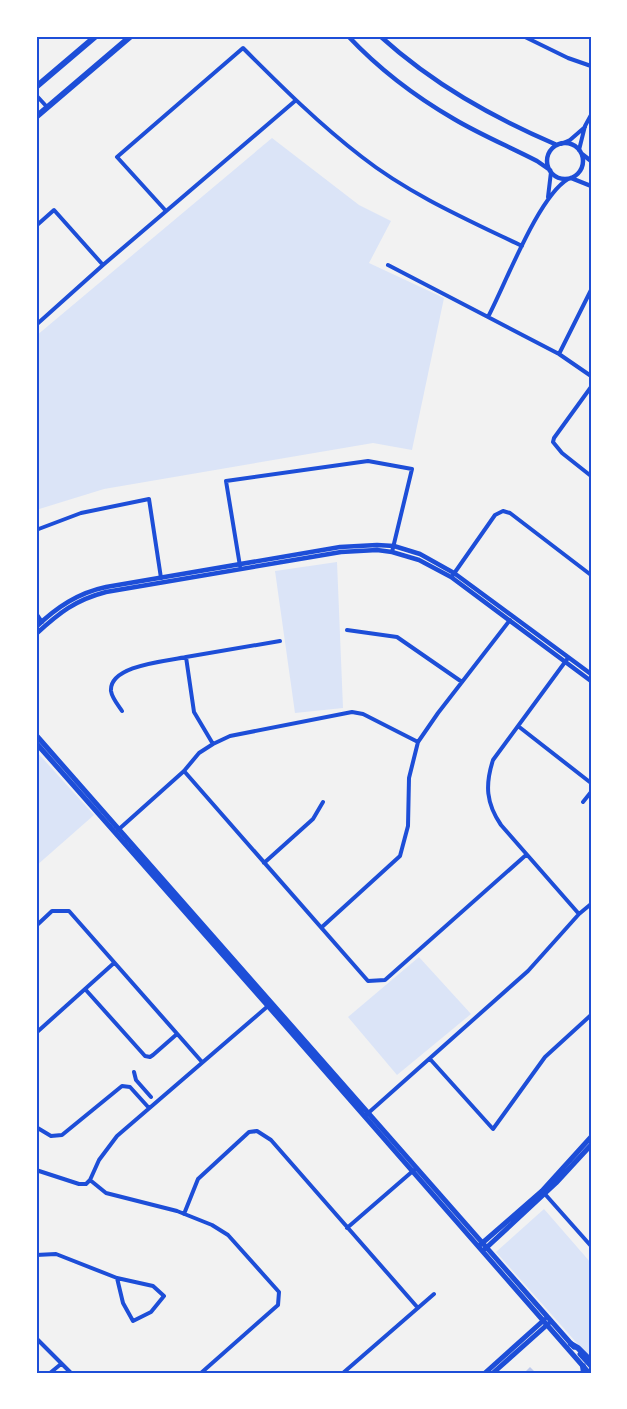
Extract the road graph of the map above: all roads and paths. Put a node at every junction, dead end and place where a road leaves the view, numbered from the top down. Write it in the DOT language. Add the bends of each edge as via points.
graph roads {
  1 [pos="96,36"];
  2 [pos="131,36"];
  3 [pos="348,36"];
  4 [pos="380,36"];
  5 [pos="523,36"];
  6 [pos="591,66"];
  7 [pos="36,87"];
  8 [pos="36,95"];
  9 [pos="296,101"];
  10 [pos="47,107"];
  11 [pos="591,116"];
  12 [pos="36,117"];
  13 [pos="585,126"];
  14 [pos="559,145"];
  15 [pos="580,152"];
  16 [pos="591,161"];
  17 [pos="550,171"];
  18 [pos="570,178"];
  19 [pos="591,186"];
  20 [pos="548,198"];
  21 [pos="166,211"];
  22 [pos="36,226"];
  23 [pos="522,246"];
  24 [pos="103,264"];
  25 [pos="388,265"];
  26 [pos="591,290"];
  27 [pos="488,317"];
  28 [pos="36,325"];
  29 [pos="559,354"];
  30 [pos="591,376"];
  31 [pos="591,387"];
  32 [pos="591,476"];
  33 [pos="36,530"];
  34 [pos="393,549"];
  35 [pos="240,567"];
  36 [pos="452,575"];
  37 [pos="591,575"];
  38 [pos="161,579"];
  39 [pos="36,613"];
  40 [pos="512,618"];
  41 [pos="44,623"];
  42 [pos="36,627"];
  43 [pos="347,630"];
  44 [pos="36,634"];
  45 [pos="280,641"];
  46 [pos="186,657"];
  47 [pos="567,661"];
  48 [pos="591,674"];
  49 [pos="591,681"];
  50 [pos="462,682"];
  51 [pos="122,711"];
  52 [pos="518,726"];
  53 [pos="36,735"];
  54 [pos="418,742"];
  55 [pos="36,743"];
  56 [pos="213,744"];
  57 [pos="184,771"];
  58 [pos="591,783"];
  59 [pos="591,792"];
  60 [pos="323,802"];
  61 [pos="583,802"];
  62 [pos="117,830"];
  63 [pos="526,855"];
  64 [pos="264,863"];
  65 [pos="591,904"];
  66 [pos="579,914"];
  67 [pos="36,926"];
  68 [pos="322,927"];
  69 [pos="114,963"];
  70 [pos="85,989"];
  71 [pos="270,1004"];
  72 [pos="591,1015"];
  73 [pos="36,1033"];
  74 [pos="177,1034"];
  75 [pos="430,1058"];
  76 [pos="202,1062"];
  77 [pos="134,1072"];
  78 [pos="151,1097"];
  79 [pos="149,1108"];
  80 [pos="366,1115"];
  81 [pos="36,1127"];
  82 [pos="591,1137"];
  83 [pos="591,1145"];
  84 [pos="414,1169"];
  85 [pos="36,1170"];
  86 [pos="90,1180"];
  87 [pos="543,1192"];
  88 [pos="184,1214"];
  89 [pos="347,1228"];
  90 [pos="591,1245"];
  91 [pos="483,1247"];
  92 [pos="36,1254"];
  93 [pos="117,1278"];
  94 [pos="434,1294"];
  95 [pos="418,1308"];
  96 [pos="547,1321"];
  97 [pos="36,1338"];
  98 [pos="571,1344"];
  99 [pos="591,1361"];
  100 [pos="61,1363"];
  101 [pos="591,1366"];
  102 [pos="583,1370"];
  103 [pos="50,1373"];
  104 [pos="71,1373"];
  105 [pos="201,1373"];
  106 [pos="343,1373"];
  107 [pos="485,1373"];
  108 [pos="493,1373"];
  109 [pos="589,1373"];
  1 -- 7 [label="main road"];
  2 -- 10 [label="main road"];
  3 -- 17 [label="street" via="421,98"];
  4 -- 14 [label="street" via="453,93"];
  5 -- 6 [label="street"];
  8 -- 10 [label="street"];
  9 -- 21 [label="street"];
  9 -- 21 [label="street" via="243,48 117,157"];
  9 -- 23 [label="street" via="397,181"];
  10 -- 12 [label="main road"];
  11 -- 13 [label="street"];
  13 -- 14 [label="street"];
  13 -- 15 [label="street"];
  14 -- 15 [label="street" via="571,144"];
  14 -- 17 [label="street" via="550,151"];
  15 -- 16 [label="street"];
  15 -- 18 [label="street" via="582,169"];
  17 -- 18 [label="street" via="560,178"];
  17 -- 20 [label="street"];
  18 -- 19 [label="street"];
  18 -- 20 [label="street"];
  20 -- 23 [label="street"];
  21 -- 24 [label="street"];
  22 -- 24 [label="street" via="54,210"];
  23 -- 27 [label="street"];
  24 -- 28 [label="street"];
  25 -- 27 [label="street"];
  26 -- 29 [label="street"];
  27 -- 29 [label="street"];
  29 -- 30 [label="street"];
  31 -- 32 [label="street" via="553,442"];
  33 -- 38 [label="street" via="81,513 149,499"];
  34 -- 35 [label="street" via="377,545 340,547"];
  34 -- 35 [label="street" via="412,469 368,460 225,481"];
  34 -- 36 [label="street" via="420,554"];
  35 -- 38 [label="street"];
  36 -- 37 [label="street" via="495,515 503,512 510,513"];
  36 -- 40 [label="street"];
  38 -- 41 [label="street" via="84,593 65,603"];
  39 -- 41 [label="street"];
  40 -- 47 [label="street"];
  40 -- 50 [label="street"];
  41 -- 42 [label="street"];
  41 -- 44 [label="street"];
  43 -- 50 [label="street" via="397,637"];
  45 -- 46 [label="street"];
  46 -- 51 [label="street" via="127,670 117,676 111,683 111,694"];
  46 -- 56 [label="street" via="194,712"];
  47 -- 48 [label="street"];
  47 -- 49 [label="street"];
  47 -- 52 [label="street"];
  50 -- 54 [label="street"];
  52 -- 58 [label="street"];
  52 -- 63 [label="street" via="493,760 488,796 496,817"];
  53 -- 62 [label="main road"];
  54 -- 56 [label="street" via="352,712 230,736"];
  54 -- 68 [label="street" via="409,778 408,826 400,856"];
  55 -- 62 [label="main road"];
  56 -- 57 [label="street"];
  57 -- 62 [label="street"];
  57 -- 64 [label="street"];
  59 -- 61 [label="street"];
  60 -- 64 [label="street" via="313,819"];
  62 -- 71 [label="main road"];
  63 -- 66 [label="street"];
  63 -- 68 [label="street" via="385,980 368,981"];
  64 -- 68 [label="street"];
  65 -- 66 [label="street"];
  66 -- 75 [label="street" via="528,971"];
  67 -- 69 [label="street" via="52,911 69,911"];
  69 -- 70 [label="street"];
  69 -- 74 [label="street"];
  70 -- 73 [label="street"];
  70 -- 74 [label="street" via="145,1056 153,1055"];
  71 -- 76 [label="street"];
  71 -- 80 [label="main road"];
  72 -- 75 [label="street" via="545,1057 493,1129"];
  74 -- 76 [label="street"];
  75 -- 80 [label="street"];
  76 -- 79 [label="street"];
  77 -- 78 [label="street"];
  79 -- 81 [label="street" via="130,1087 122,1086 62,1136 51,1136"];
  79 -- 86 [label="street" via="108,1146"];
  80 -- 84 [label="main road"];
  82 -- 87 [label="main road"];
  83 -- 87 [label="main road"];
  84 -- 89 [label="street"];
  84 -- 91 [label="main road"];
  85 -- 86 [label="street" via="79,1184"];
  86 -- 88 [label="street" via="106,1193"];
  87 -- 90 [label="street"];
  87 -- 91 [label="main road"];
  88 -- 89 [label="street" via="198,1179 249,1132 257,1131 271,1140"];
  88 -- 105 [label="street" via="228,1235 279,1292 278,1305"];
  89 -- 95 [label="street"];
  91 -- 96 [label="main road"];
  92 -- 93 [label="street" via="56,1254"];
  93 -- 93 [label="street" via="153,1286 164,1296 151,1312 133,1321 123,1303"];
  94 -- 95 [label="street"];
  95 -- 106 [label="street"];
  96 -- 98 [label="main road"];
  96 -- 102 [label="main road"];
  96 -- 107 [label="main road"];
  96 -- 108 [label="main road"];
  97 -- 100 [label="street"];
  98 -- 99 [label="main road"];
  98 -- 101 [label="main road"];
  100 -- 103 [label="street"];
  100 -- 104 [label="street"];
  102 -- 109 [label="main road"];
}
